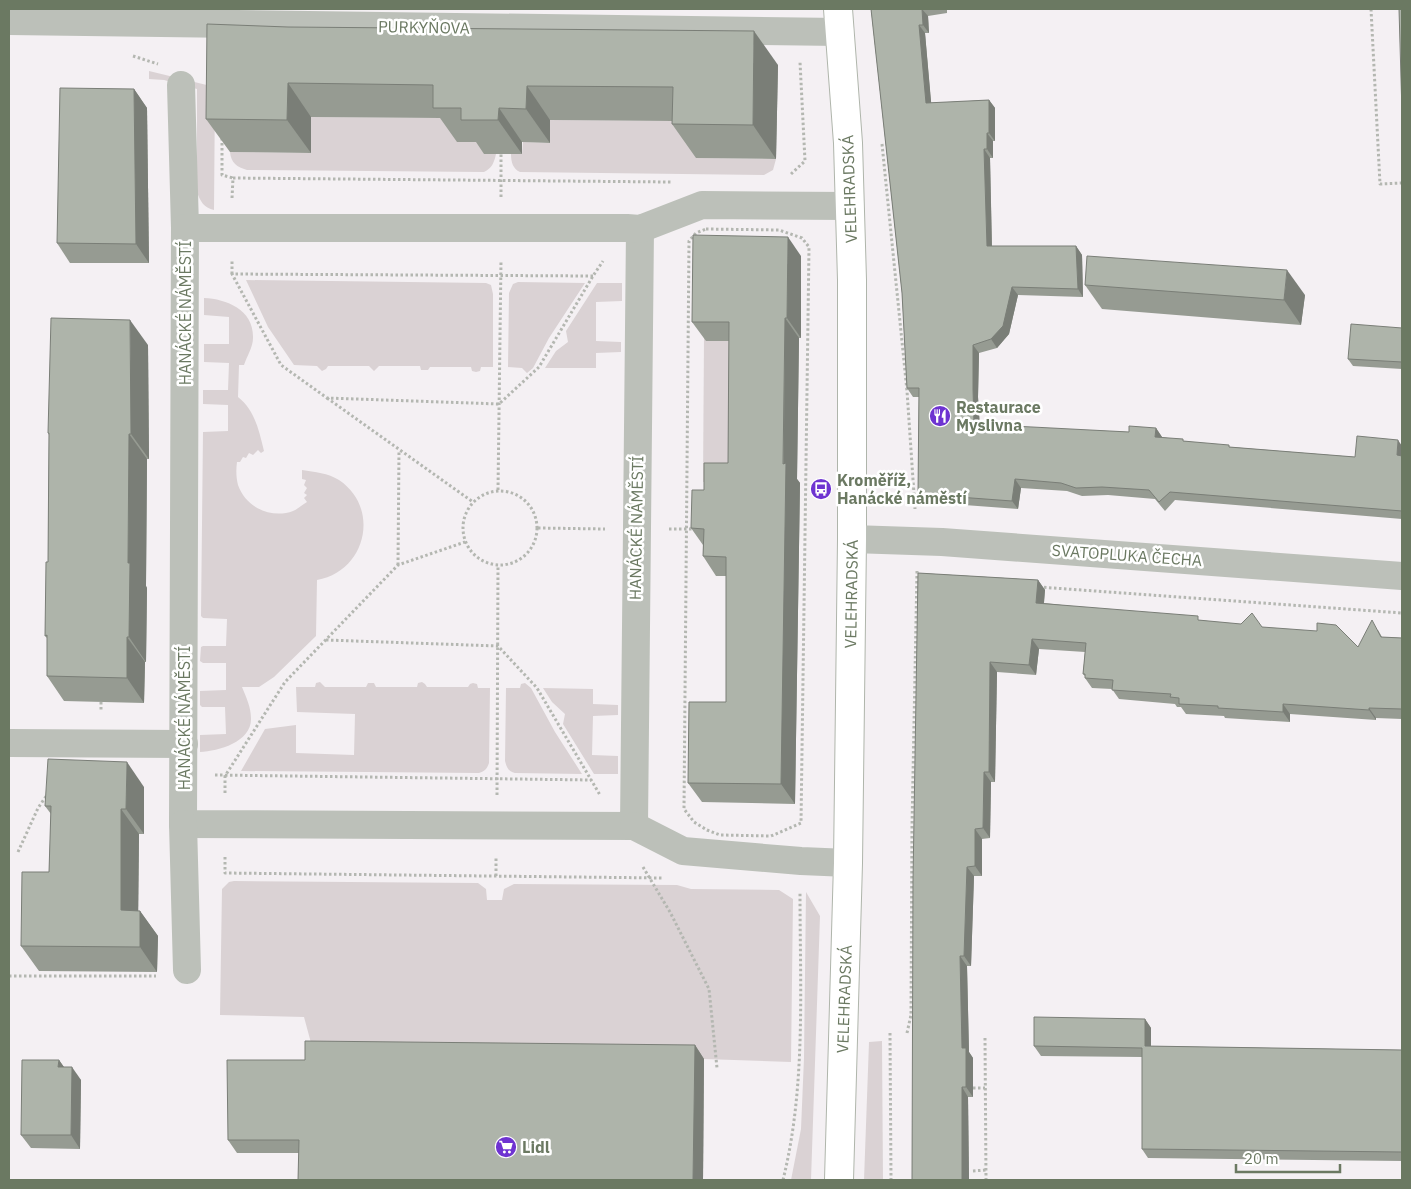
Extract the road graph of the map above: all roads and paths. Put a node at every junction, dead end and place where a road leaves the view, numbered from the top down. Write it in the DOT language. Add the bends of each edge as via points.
graph roads {
  1 [pos="1371,9"];
  2 [pos="170,16"];
  3 [pos="609,19"];
  4 [pos="839,20"];
  5 [pos="9,21"];
  6 [pos="799,32"];
  7 [pos="181,85"];
  8 [pos="882,138"];
  9 [pos="501,154"];
  10 [pos="501,180"];
  11 [pos="662,182"];
  12 [pos="680,182"];
  13 [pos="1402,183"];
  14 [pos="656,190"];
  15 [pos="850,206"];
  16 [pos="780,218"];
  17 [pos="232,227"];
  18 [pos="185,228"];
  19 [pos="501,228"];
  20 [pos="633,229"];
  21 [pos="232,274"];
  22 [pos="500,276"];
  23 [pos="593,276"];
  24 [pos="327,398"];
  25 [pos="499,404"];
  26 [pos="399,450"];
  27 [pos="498,490"];
  28 [pos="473,502"];
  29 [pos="915,514"];
  30 [pos="538,528"];
  31 [pos="613,529"];
  32 [pos="662,529"];
  33 [pos="686,529"];
  34 [pos="696,529"];
  35 [pos="852,538"];
  36 [pos="465,542"];
  37 [pos="398,565"];
  38 [pos="498,565"];
  39 [pos="917,568"];
  40 [pos="1402,576"];
  41 [pos="917,577"];
  42 [pos="926,578"];
  43 [pos="1034,586"];
  44 [pos="1402,613"];
  45 [pos="325,640"];
  46 [pos="498,646"];
  47 [pos="9,742"];
  48 [pos="184,744"];
  49 [pos="225,776"];
  50 [pos="497,779"];
  51 [pos="591,780"];
  52 [pos="48,794"];
  53 [pos="801,823"];
  54 [pos="183,824"];
  55 [pos="225,824"];
  56 [pos="497,825"];
  57 [pos="626,826"];
  58 [pos="18,852"];
  59 [pos="801,861"];
  60 [pos="848,863"];
  61 [pos="496,876"];
  62 [pos="649,878"];
  63 [pos="666,878"];
  64 [pos="793,890"];
  65 [pos="800,894"];
  66 [pos="187,967"];
  67 [pos="9,976"];
  68 [pos="890,1033"];
  69 [pos="907,1033"];
  70 [pos="985,1038"];
  71 [pos="717,1068"];
  72 [pos="973,1088"];
  73 [pos="985,1088"];
  74 [pos="986,1170"];
  75 [pos="973,1171"];
  76 [pos="783,1180"];
  77 [pos="839,1180"];
  78 [pos="891,1180"];
  79 [pos="986,1180"];
  1 -- 13 [label="path" via="1380,184"];
  2 -- 3 [label="street, PURKYŇOVA"];
  2 -- 5 [label="street, PURKYŇOVA"];
  3 -- 6 [label="street, PURKYŇOVA"];
  4 -- 6 [label="street, PURKYŇOVA"];
  4 -- 15 [label="main road, VELEHRADSKÁ"];
  6 -- 16 [label="path" via="805,161 782,182"];
  7 -- 18 [label="street"];
  8 -- 29 [label="path" via="907,391"];
  9 -- 10 [label="path"];
  10 -- 11 [label="path"];
  10 -- 17 [label="path" via="233,178"];
  10 -- 19 [label="path"];
  11 -- 12 [label="path"];
  11 -- 14 [label="path"];
  15 -- 16 [label="street, HANÁCKÉ NÁMĚSTÍ"];
  15 -- 35 [label="main road, VELEHRADSKÁ"];
  16 -- 20 [label="street, HANÁCKÉ NÁMĚSTÍ" via="702,205"];
  16 -- 33 [label="path" via="706,229 689,241"];
  16 -- 53 [label="path" via="809,247"];
  17 -- 18 [label="street, HANÁCKÉ NÁMĚSTÍ"];
  17 -- 19 [label="street, HANÁCKÉ NÁMĚSTÍ"];
  17 -- 21 [label="path"];
  18 -- 48 [label="street, HANÁCKÉ NÁMĚSTÍ"];
  19 -- 20 [label="street, HANÁCKÉ NÁMĚSTÍ"];
  19 -- 22 [label="path"];
  20 -- 23 [label="path"];
  20 -- 57 [label="street, HANÁCKÉ NÁMĚSTÍ"];
  21 -- 22 [label="path"];
  21 -- 24 [label="path" via="281,365"];
  22 -- 23 [label="path"];
  22 -- 25 [label="path"];
  23 -- 25 [label="path" via="539,367"];
  24 -- 25 [label="path"];
  24 -- 26 [label="path"];
  25 -- 27 [label="path"];
  26 -- 28 [label="path"];
  26 -- 37 [label="path"];
  27 -- 28 [label="path" via="484,493"];
  27 -- 30 [label="path" via="510,491 531,505"];
  28 -- 36 [label="path" via="465,513 462,527"];
  30 -- 31 [label="path"];
  30 -- 38 [label="path" via="530,551 510,564"];
  32 -- 33 [label="path"];
  33 -- 34 [label="path"];
  33 -- 53 [label="path" via="684,809 694,822 720,835 771,836"];
  35 -- 40 [label="street, SVATOPLUKA ČECHA" via="952,542"];
  35 -- 60 [label="main road, VELEHRADSKÁ"];
  36 -- 37 [label="path"];
  36 -- 38 [label="path" via="472,554 484,562"];
  37 -- 45 [label="path"];
  38 -- 46 [label="path"];
  39 -- 41 [label="path"];
  41 -- 42 [label="path"];
  41 -- 69 [label="path" via="911,1015"];
  43 -- 44 [label="path"];
  45 -- 46 [label="path"];
  45 -- 49 [label="path" via="285,682"];
  46 -- 50 [label="path"];
  46 -- 51 [label="path" via="537,688"];
  47 -- 48 [label="street"];
  48 -- 54 [label="street, HANÁCKÉ NÁMĚSTÍ"];
  49 -- 50 [label="path"];
  49 -- 55 [label="path"];
  50 -- 51 [label="path"];
  50 -- 56 [label="path"];
  51 -- 57 [label="path"];
  52 -- 58 [label="path"];
  53 -- 59 [label="path"];
  54 -- 55 [label="street"];
  54 -- 66 [label="street, HANÁCKÉ NÁMĚSTÍ"];
  55 -- 56 [label="street"];
  55 -- 61 [label="path" via="225,873"];
  56 -- 57 [label="street"];
  56 -- 61 [label="path"];
  57 -- 59 [label="street" via="683,851"];
  57 -- 62 [label="path"];
  59 -- 60 [label="street"];
  59 -- 65 [label="path"];
  60 -- 77 [label="main road, VELEHRADSKÁ"];
  61 -- 62 [label="path"];
  62 -- 63 [label="path"];
  62 -- 71 [label="path" via="709,989"];
  64 -- 65 [label="path"];
  65 -- 76 [label="path" via="799,1064 792,1144"];
  66 -- 67 [label="path" via="166,976"];
  68 -- 78 [label="path"];
  70 -- 73 [label="path"];
  72 -- 73 [label="path"];
  73 -- 74 [label="path"];
  74 -- 75 [label="path"];
  74 -- 79 [label="path"];
}
